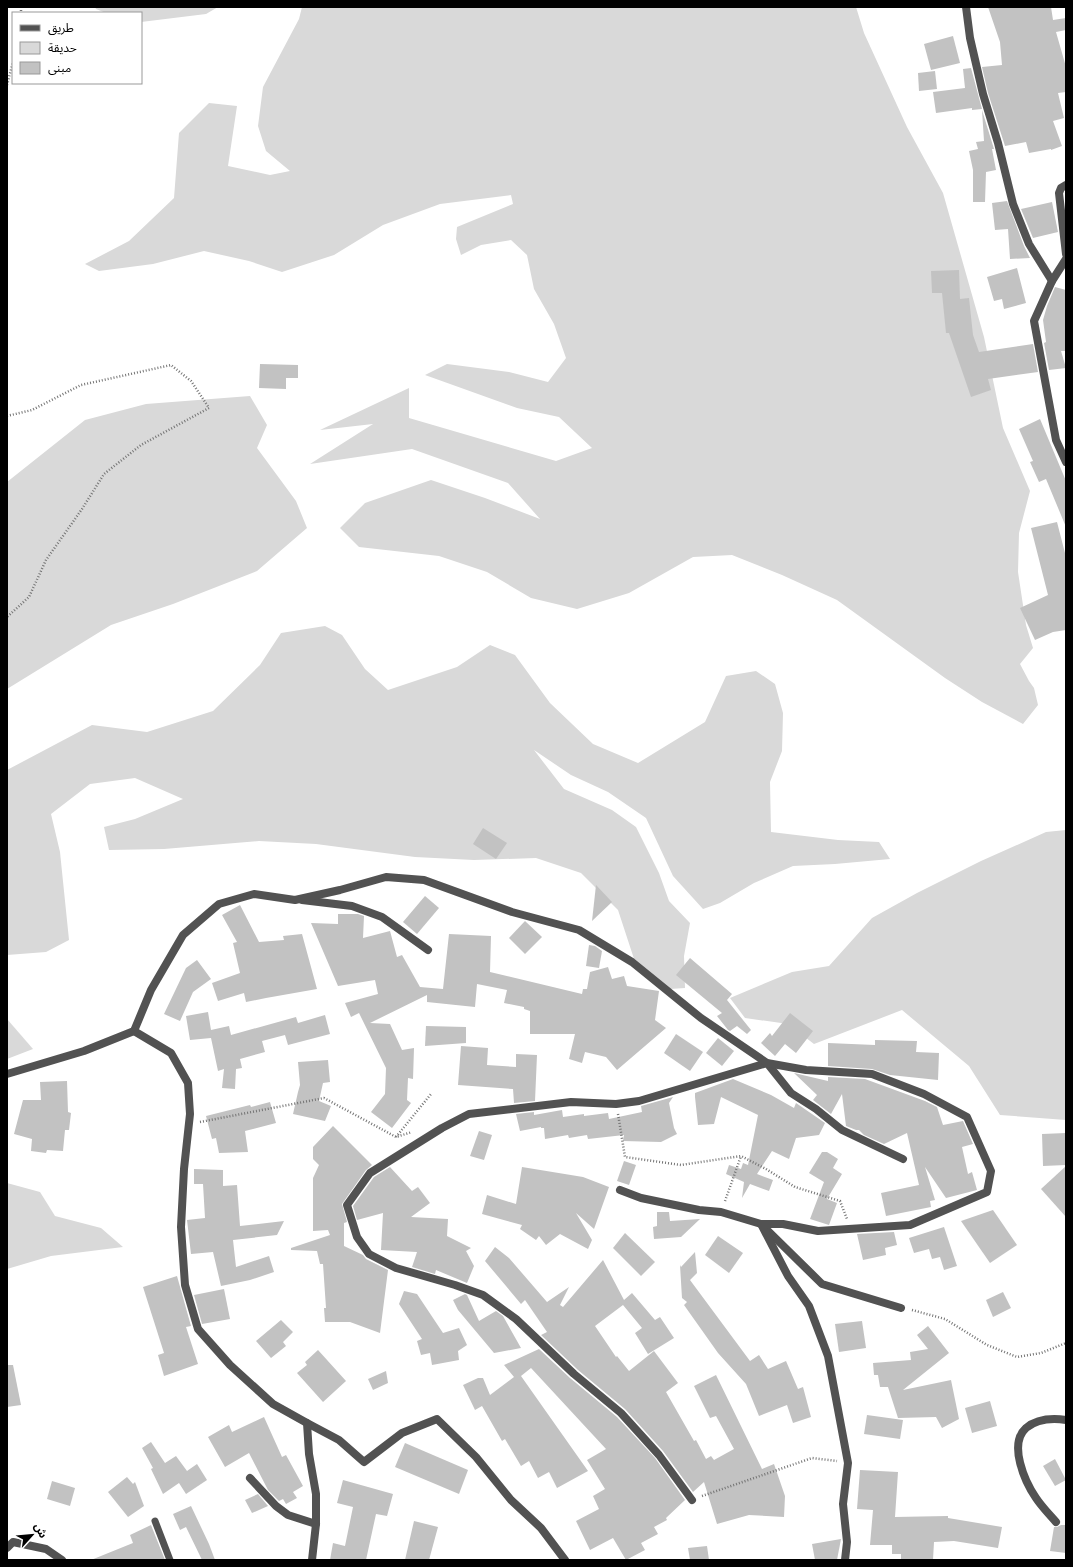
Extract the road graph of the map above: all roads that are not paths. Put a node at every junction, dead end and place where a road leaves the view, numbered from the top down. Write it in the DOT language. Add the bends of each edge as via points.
graph roads {
  1 [pos="966,7"];
  2 [pos="1066,185"];
  3 [pos="1066,254"];
  4 [pos="1066,259"];
  5 [pos="1052,281"];
  6 [pos="1066,462"];
  7 [pos="295,900"];
  8 [pos="428,950"];
  9 [pos="134,1031"];
  10 [pos="767,1063"];
  11 [pos="7,1074"];
  12 [pos="903,1159"];
  13 [pos="620,1190"];
  14 [pos="761,1224"];
  15 [pos="901,1308"];
  16 [pos="1066,1420"];
  17 [pos="307,1423"];
  18 [pos="250,1478"];
  19 [pos="692,1500"];
  20 [pos="155,1521"];
  21 [pos="1056,1522"];
  22 [pos="316,1524"];
  23 [pos="7,1548"];
  24 [pos="62,1560"];
  25 [pos="170,1560"];
  26 [pos="312,1560"];
  27 [pos="565,1560"];
  28 [pos="845,1560"];
  1 -- 5 [label="street" via="970,38 983,94 998,143 1012,204 1029,244"];
  2 -- 3 [label="street" via="1058,193"];
  4 -- 5 [label="street"];
  5 -- 6 [label="street" via="1034,321 1056,440"];
  7 -- 8 [label="street" via="352,906 382,917"];
  7 -- 9 [label="street" via="254,894 219,904 183,934 151,990"];
  7 -- 10 [label="street" via="386,877 424,880 512,912 579,930 632,962 701,1018"];
  9 -- 11 [label="street" via="84,1051"];
  9 -- 17 [label="street" via="171,1053 188,1083 190,1114 181,1227 185,1285 198,1329 230,1365 273,1404"];
  10 -- 12 [label="street" via="791,1093 842,1130"];
  10 -- 14 [label="street" via="806,1070 872,1074 924,1094 967,1117 991,1171 987,1192 910,1225 818,1231 783,1224"];
  10 -- 19 [label="street" via="639,1101 616,1104 570,1102 469,1114 370,1173 347,1205 357,1237 369,1254 396,1268 455,1284 483,1295 516,1319 574,1374 621,1413 659,1455"];
  13 -- 14 [label="street" via="641,1198 721,1212"];
  14 -- 15 [label="street" via="822,1284"];
  14 -- 28 [label="street" via="788,1276 809,1306 828,1356 848,1463 843,1504 847,1542"];
  16 -- 21 [label="street" via="1049,1418 1031,1424 1020,1434 1017,1446 1022,1471 1036,1498"];
  17 -- 22 [label="street" via="316,1494"];
  17 -- 27 [label="street" via="339,1440 364,1462 402,1433 437,1419 476,1456 511,1500 540,1528"];
  18 -- 22 [label="street" via="288,1515"];
  20 -- 25 [label="lane"];
  22 -- 26 [label="street"];
  23 -- 24 [label="street" via="13,1542 46,1549"];
}
